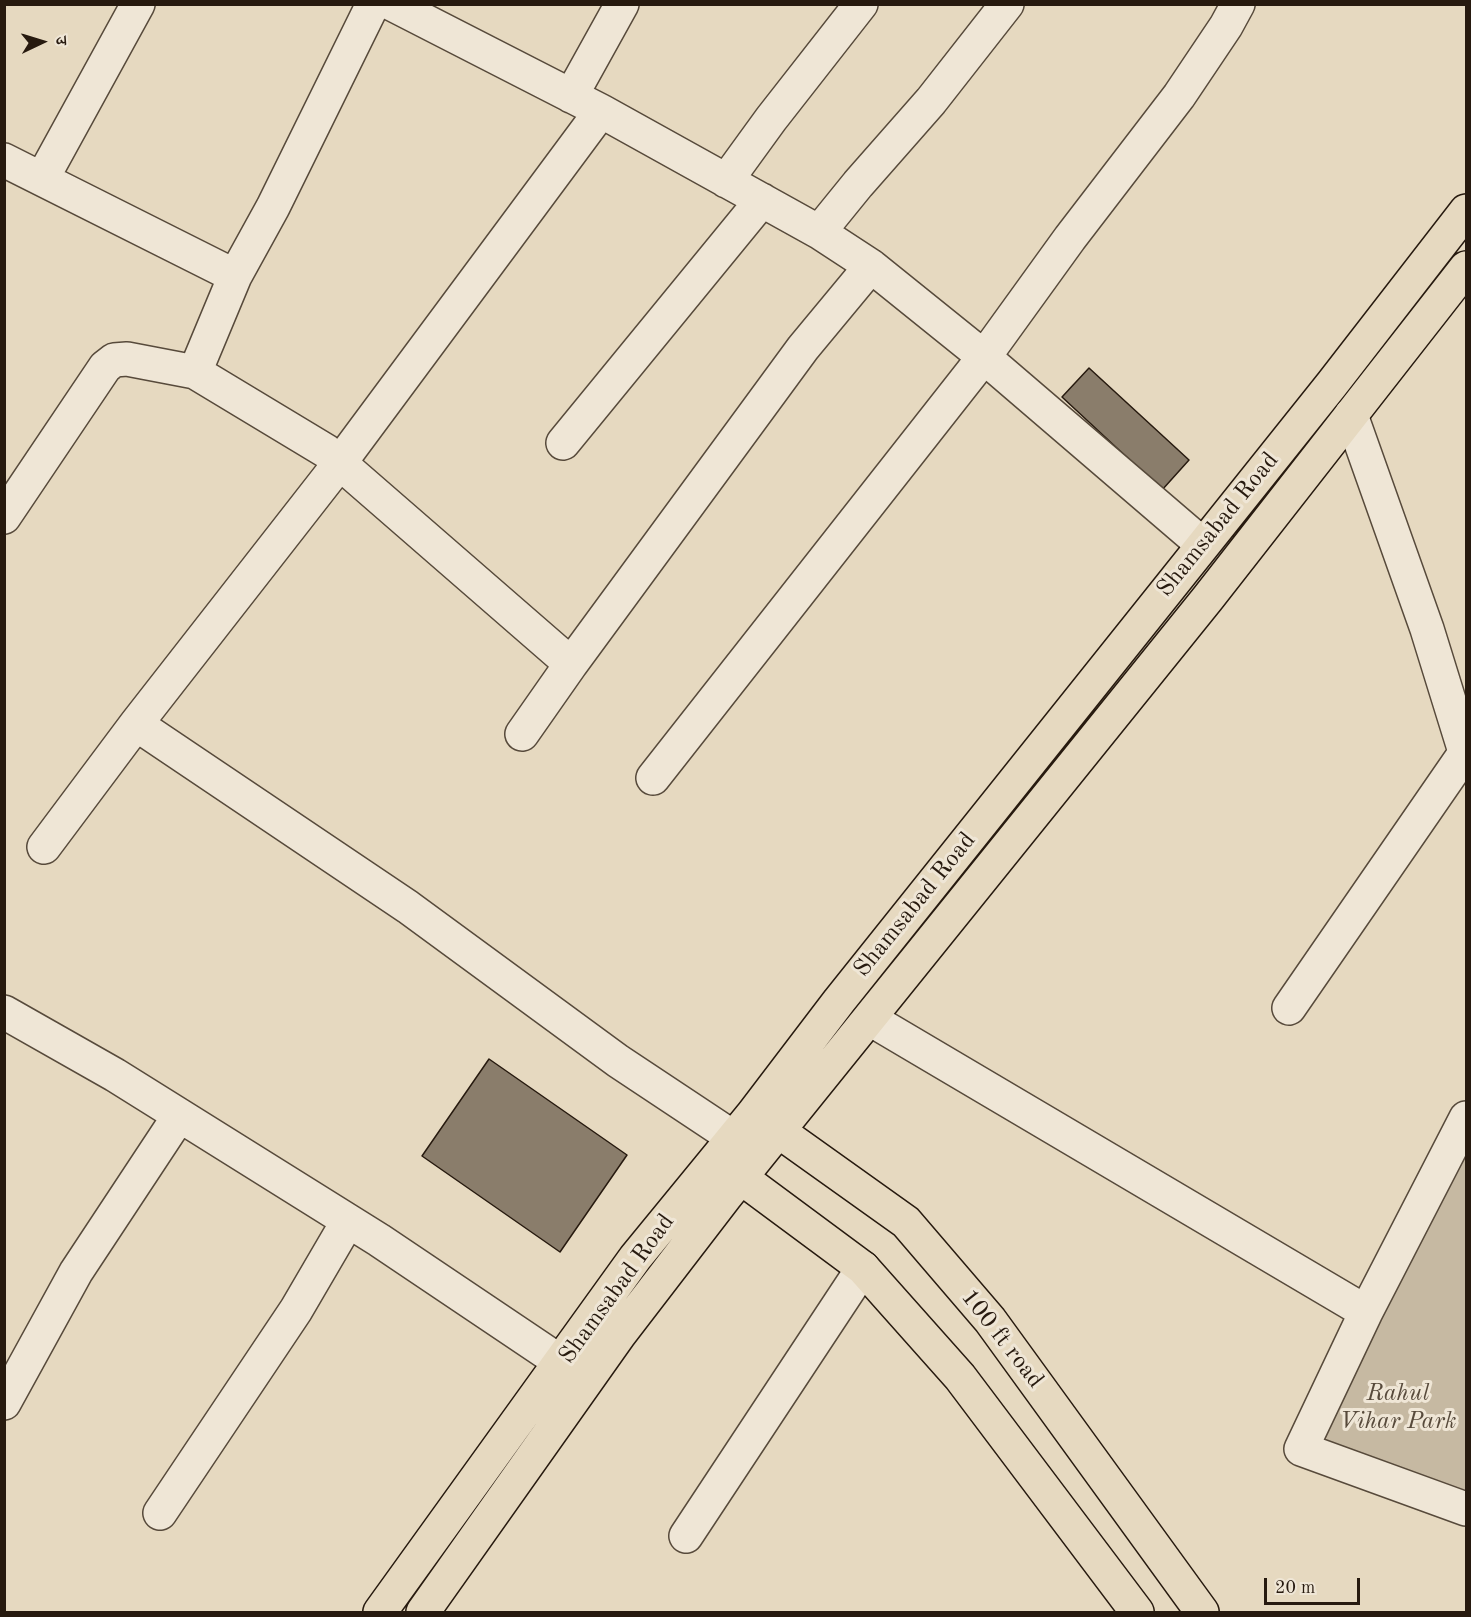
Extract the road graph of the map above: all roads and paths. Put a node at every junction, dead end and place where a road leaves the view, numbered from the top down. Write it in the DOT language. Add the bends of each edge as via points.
graph roads {
  1 [pos="138,4"];
  2 [pos="373,4"];
  3 [pos="392,4"];
  4 [pos="622,4"];
  5 [pos="861,4"];
  6 [pos="1007,4"];
  7 [pos="1238,4"];
  8 [pos="571,96"];
  9 [pos="601,111"];
  10 [pos="4,160"];
  11 [pos="42,179"];
  12 [pos="726,181"];
  13 [pos="762,200"];
  14 [pos="1467,211"];
  15 [pos="819,232"];
  16 [pos="871,266"];
  17 [pos="1467,268"];
  18 [pos="235,276"];
  19 [pos="984,357"];
  20 [pos="195,372"];
  21 [pos="1351,416"];
  22 [pos="563,443"];
  23 [pos="339,464"];
  24 [pos="4,517"];
  25 [pos="1202,544"];
  26 [pos="571,664"];
  27 [pos="136,724"];
  28 [pos="522,734"];
  29 [pos="1466,754"];
  30 [pos="653,778"];
  31 [pos="44,847"];
  32 [pos="1289,1008"];
  33 [pos="4,1012"];
  34 [pos="870,1019"];
  35 [pos="179,1116"];
  36 [pos="1467,1118"];
  37 [pos="745,1144"];
  38 [pos="348,1221"];
  39 [pos="863,1268"];
  40 [pos="1366,1312"];
  41 [pos="561,1363"];
  42 [pos="4,1403"];
  43 [pos="1467,1509"];
  44 [pos="160,1513"];
  45 [pos="686,1536"];
  46 [pos="380,1612"];
  47 [pos="423,1612"];
  48 [pos="1137,1612"];
  49 [pos="1202,1612"];
  1 -- 11 [label="street"];
  2 -- 18 [label="street"];
  3 -- 8 [label="street"];
  4 -- 8 [label="street"];
  5 -- 12 [label="street"];
  6 -- 15 [label="street" via="931,101"];
  7 -- 19 [label="street" via="1179,96"];
  8 -- 9 [label="street"];
  9 -- 12 [label="street"];
  9 -- 23 [label="street"];
  10 -- 11 [label="street"];
  11 -- 18 [label="street"];
  12 -- 13 [label="street"];
  13 -- 15 [label="street"];
  13 -- 22 [label="street"];
  14 -- 25 [label="main road, Shamsabad Road"];
  15 -- 16 [label="street"];
  16 -- 19 [label="street"];
  16 -- 26 [label="street" via="803,348"];
  17 -- 21 [label="main road, Shamsabad Road"];
  18 -- 20 [label="street"];
  19 -- 25 [label="street"];
  19 -- 30 [label="street"];
  20 -- 23 [label="street" via="311,441"];
  20 -- 24 [label="street" via="114,360 105,367"];
  21 -- 29 [label="street" via="1427,629"];
  21 -- 34 [label="main road, Shamsabad Road"];
  23 -- 26 [label="street"];
  23 -- 27 [label="street"];
  25 -- 37 [label="main road, Shamsabad Road" via="839,1001"];
  26 -- 28 [label="street"];
  27 -- 31 [label="street"];
  27 -- 37 [label="street" via="408,907 618,1061"];
  29 -- 32 [label="street"];
  33 -- 35 [label="street"];
  34 -- 37 [label="main road, Shamsabad Road"];
  34 -- 40 [label="street"];
  35 -- 38 [label="street"];
  35 -- 42 [label="street" via="76,1272"];
  36 -- 40 [label="street"];
  37 -- 39 [label="main road"];
  37 -- 41 [label="main road, Shamsabad Road" via="635,1258"];
  37 -- 47 [label="main road, Shamsabad Road" via="619,1335"];
  37 -- 49 [label="main road, 100 ft road" via="906,1222 990,1320"];
  38 -- 41 [label="street"];
  38 -- 44 [label="street" via="296,1310"];
  39 -- 45 [label="street"];
  39 -- 48 [label="main road" via="960,1377"];
  40 -- 43 [label="street" via="1302,1449"];
  41 -- 46 [label="main road, Shamsabad Road"];
}
